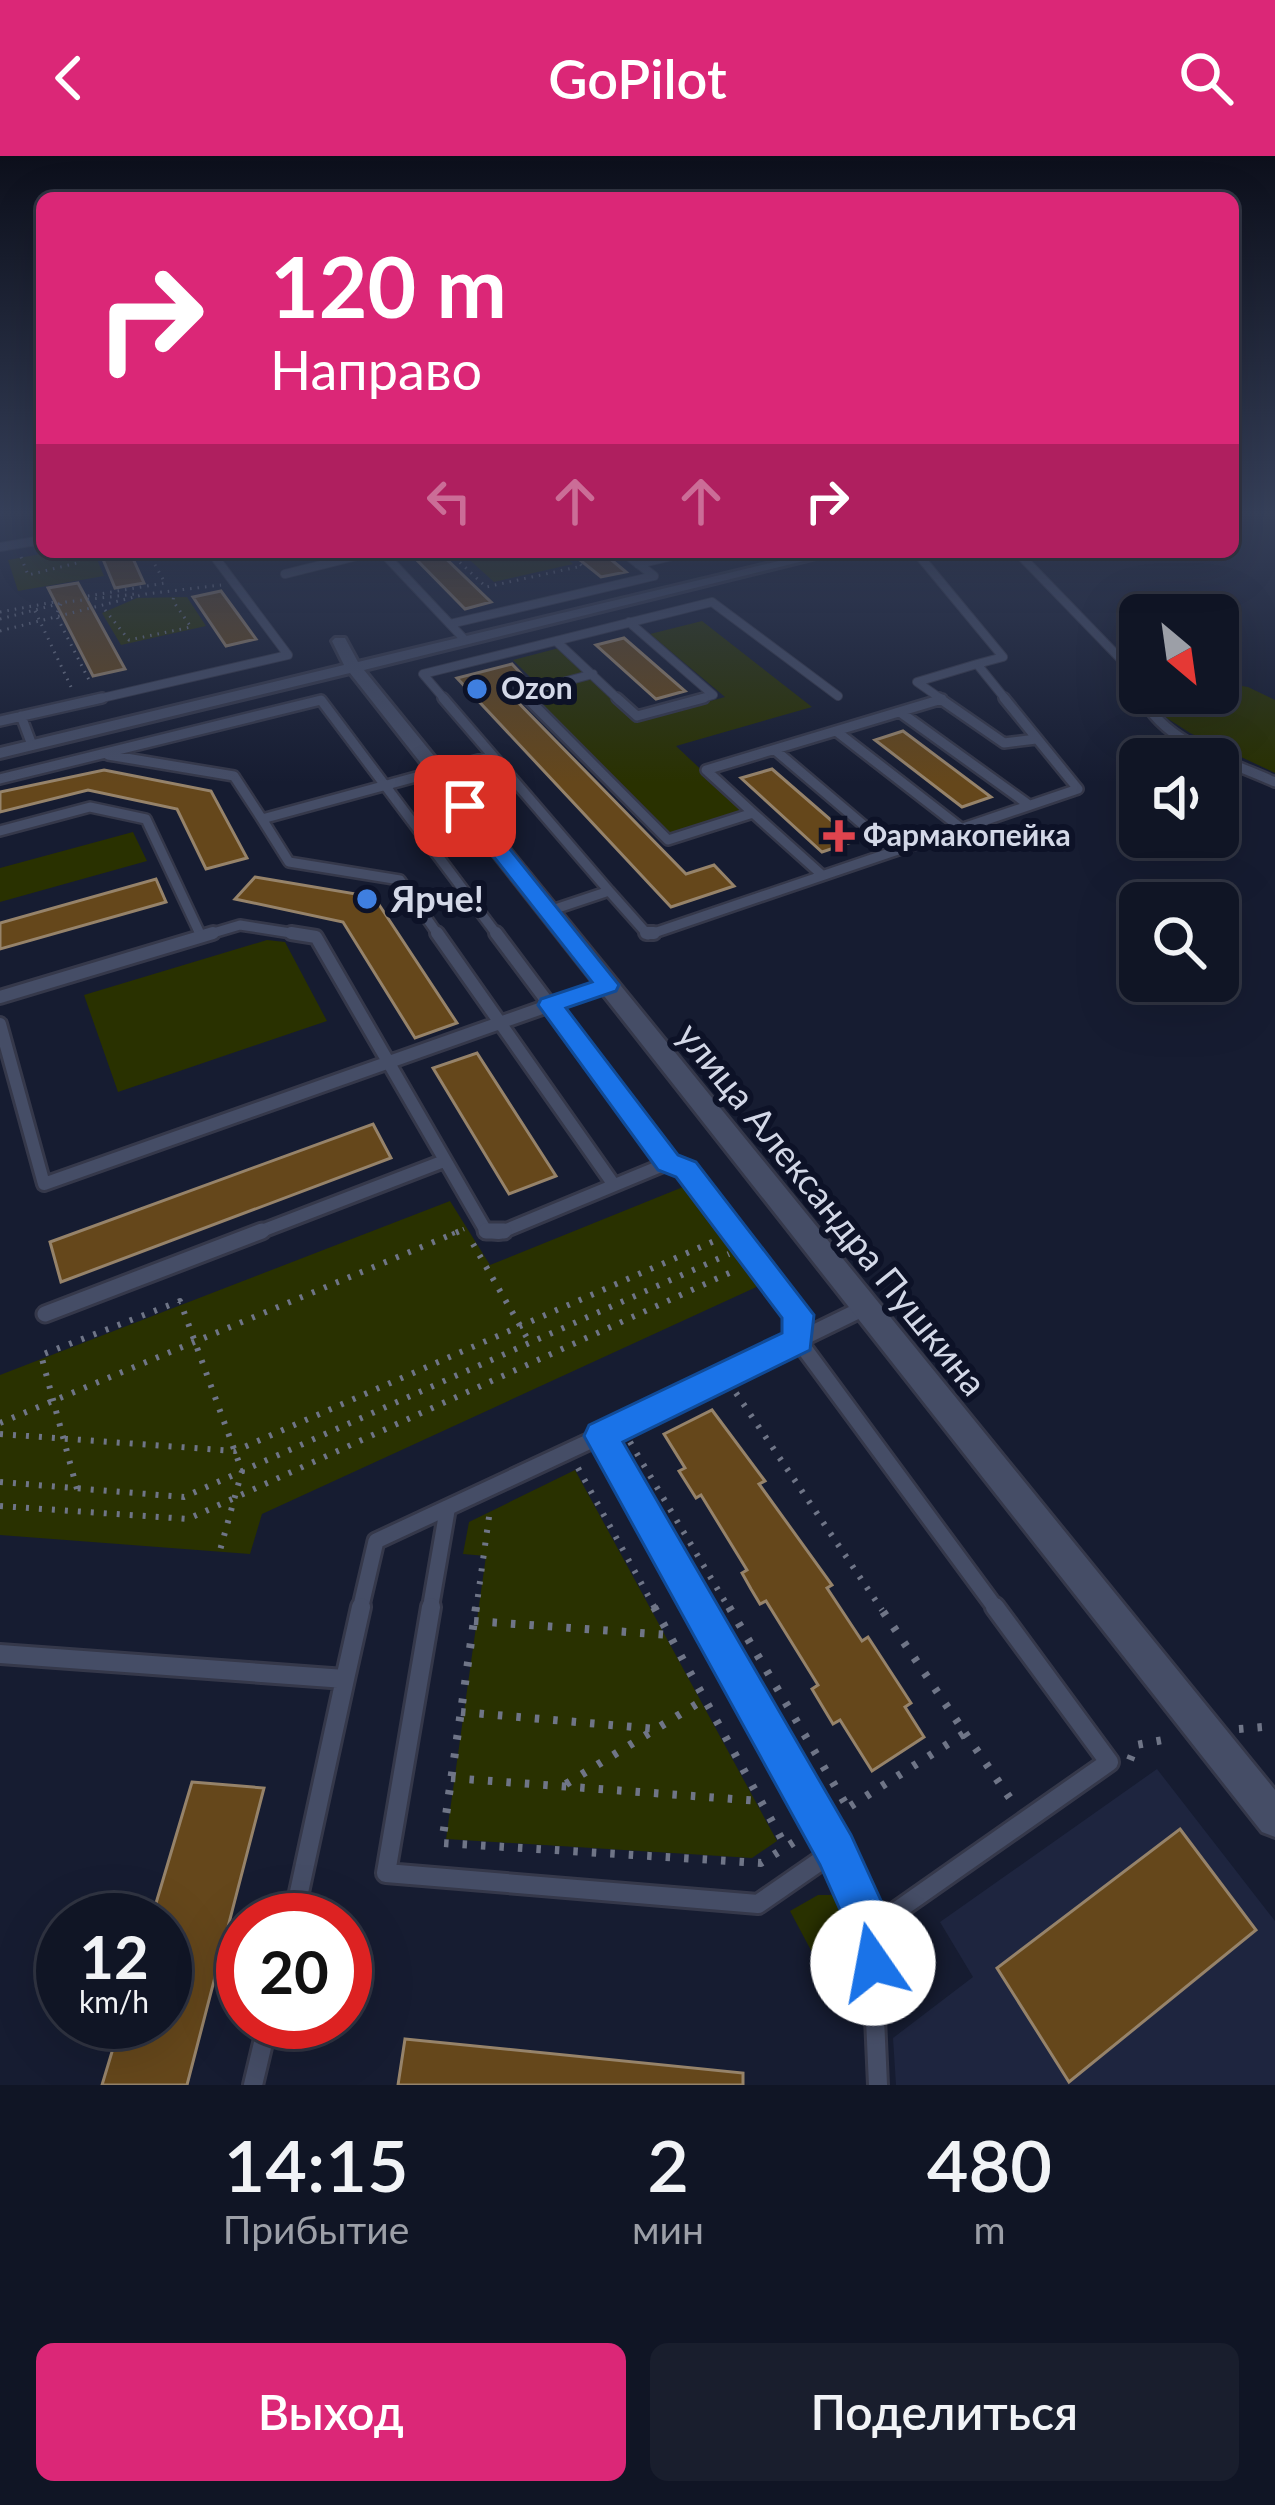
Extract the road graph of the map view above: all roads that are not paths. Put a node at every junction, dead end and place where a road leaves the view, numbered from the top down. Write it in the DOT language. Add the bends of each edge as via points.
graph roads {
  1 [pos="249,603"];
  2 [pos="429,603"];
  3 [pos="539,603"];
  4 [pos="619,603"];
  5 [pos="708,603"];
  6 [pos="713,603"];
  7 [pos="959,603"];
  8 [pos="1066,603"];
  9 [pos="629,622"];
  10 [pos="450,624"];
  11 [pos="340,640"];
  12 [pos="465,640"];
  13 [pos="556,640"];
  14 [pos="1119,657"];
  15 [pos="977,664"];
  16 [pos="353,668"];
  17 [pos="592,674"];
  18 [pos="236,696"];
  19 [pos="838,696"];
  20 [pos="942,699"];
  21 [pos="900,712"];
  22 [pos="1152,714"];
  23 [pos="21,716"];
  24 [pos="249,718"];
  25 [pos="0,721"];
  26 [pos="836,731"];
  27 [pos="1036,739"];
  28 [pos="32,745"];
  29 [pos="775,750"];
  30 [pos="0,753"];
  31 [pos="103,754"];
  32 [pos="493,756"];
  33 [pos="436,771"];
  34 [pos="0,779"];
  35 [pos="1275,782"];
  36 [pos="385,784"];
  37 [pos="1029,806"];
  38 [pos="753,813"];
  39 [pos="262,819"];
  40 [pos="961,829"];
  41 [pos="0,831"];
  42 [pos="894,851"];
  43 [pos="822,875"];
  44 [pos="609,891"];
  45 [pos="549,911"];
  46 [pos="201,937"];
  47 [pos="607,985"];
  48 [pos="0,998"];
  49 [pos="550,1005"];
  50 [pos="501,1022"];
  51 [pos="0,1024"];
  52 [pos="388,1062"];
  53 [pos="444,1161"];
  54 [pos="668,1163"];
  55 [pos="614,1185"];
  56 [pos="864,1308"];
  57 [pos="45,1313"];
  58 [pos="798,1340"];
  59 [pos="601,1436"];
  60 [pos="447,1511"];
  61 [pos="0,1654"];
  62 [pos="345,1679"];
  63 [pos="1275,1819"];
  64 [pos="836,1850"];
  65 [pos="299,1893"];
  66 [pos="872,1929"];
  67 [pos="262,2049"];
  68 [pos="253,2085"];
  69 [pos="878,2085"];
  1 -- 23 [label="lane" via="288,656"];
  2 -- 10 [label="lane"];
  3 -- 10 [label="lane"];
  4 -- 12 [label="street"];
  5 -- 9 [label="lane"];
  6 -- 19 [label="lane"];
  7 -- 15 [label="lane" via="1004,657"];
  8 -- 14 [label="lane"];
  9 -- 13 [label="lane"];
  9 -- 17 [label="lane" via="713,695 637,716"];
  10 -- 12 [label="lane"];
  11 -- 16 [label="street, улица Александра Пушкина"];
  12 -- 16 [label="street"];
  13 -- 17 [label="lane"];
  13 -- 32 [label="lane" via="423,674"];
  15 -- 20 [label="lane" via="917,682"];
  15 -- 27 [label="lane"];
  16 -- 18 [label="street"];
  16 -- 33 [label="street, улица Александра Пушкина"];
  17 -- 38 [label="lane" via="522,693 668,840"];
  18 -- 24 [label="lane"];
  18 -- 28 [label="street"];
  20 -- 21 [label="lane"];
  20 -- 27 [label="lane" via="1004,743"];
  21 -- 26 [label="lane"];
  21 -- 37 [label="lane"];
  22 -- 35 [label="lane"];
  23 -- 25 [label="lane"];
  23 -- 28 [label="lane"];
  24 -- 31 [label="lane"];
  24 -- 36 [label="lane" via="321,700"];
  26 -- 29 [label="lane"];
  26 -- 40 [label="lane"];
  27 -- 37 [label="lane" via="1078,789"];
  28 -- 30 [label="street"];
  29 -- 38 [label="lane" via="706,770"];
  29 -- 42 [label="lane"];
  31 -- 34 [label="lane"];
  31 -- 39 [label="lane" via="234,776"];
  32 -- 33 [label="lane"];
  32 -- 44 [label="lane"];
  33 -- 36 [label="lane"];
  33 -- 45 [label="street, улица Александра Пушкина"];
  36 -- 39 [label="lane"];
  36 -- 49 [label="lane"];
  37 -- 40 [label="lane"];
  38 -- 43 [label="lane"];
  39 -- 50 [label="lane" via="289,862 400,880"];
  40 -- 42 [label="lane"];
  41 -- 46 [label="lane" via="90,807 146,820"];
  42 -- 43 [label="lane"];
  43 -- 44 [label="lane" via="648,935"];
  44 -- 45 [label="lane"];
  45 -- 47 [label="street, улица Александра Пушкина"];
  46 -- 48 [label="lane"];
  46 -- 52 [label="lane" via="240,925 316,937"];
  47 -- 49 [label="lane"];
  47 -- 56 [label="street, улица Александра Пушкина"];
  49 -- 50 [label="lane"];
  49 -- 54 [label="lane"];
  50 -- 52 [label="lane"];
  50 -- 55 [label="lane"];
  51 -- 52 [label="lane" via="44,1184"];
  52 -- 53 [label="lane"];
  53 -- 55 [label="lane" via="486,1231 499,1233"];
  53 -- 57 [label="lane"];
  54 -- 55 [label="lane"];
  54 -- 58 [label="lane" via="686,1169 798,1315"];
  56 -- 58 [label="lane"];
  56 -- 63 [label="street, улица Александра Пушкина"];
  58 -- 59 [label="lane"];
  58 -- 66 [label="lane" via="1108,1762"];
  59 -- 60 [label="lane"];
  59 -- 64 [label="lane"];
  60 -- 62 [label="lane" via="376,1541"];
  60 -- 64 [label="lane" via="386,1873 758,1904"];
  61 -- 62 [label="lane"];
  62 -- 65 [label="lane"];
  64 -- 66 [label="lane"];
  66 -- 69 [label="lane"];
  67 -- 68 [label="lane"];
}
